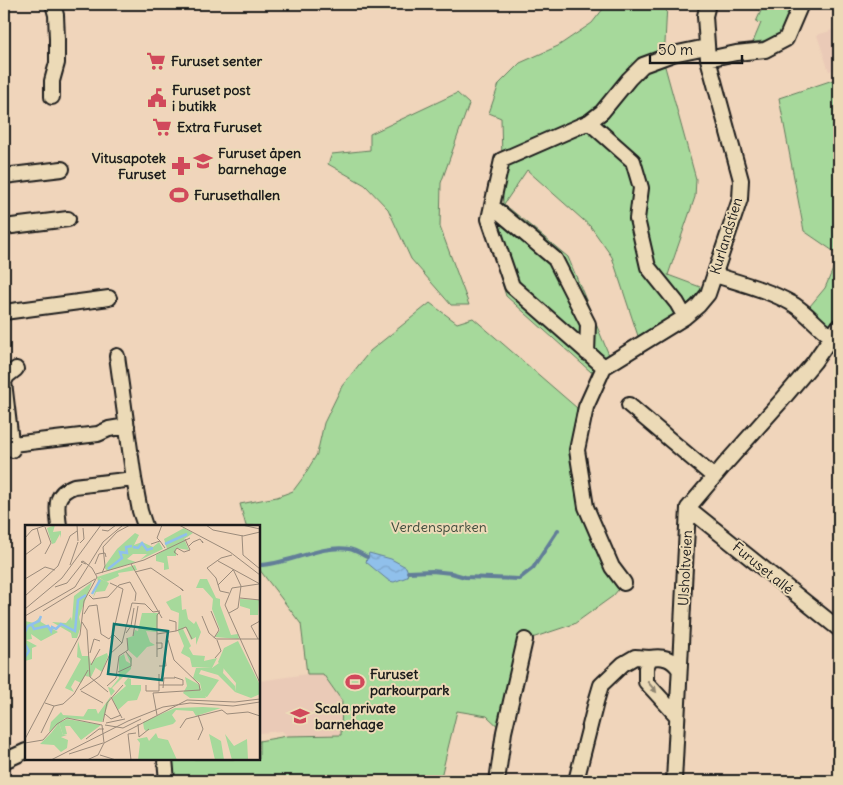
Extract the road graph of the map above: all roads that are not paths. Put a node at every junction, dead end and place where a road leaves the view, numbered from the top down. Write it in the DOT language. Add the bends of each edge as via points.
graph roads {
  1 [pos="53,4"];
  2 [pos="708,4"];
  3 [pos="801,4"];
  4 [pos="707,53"];
  5 [pos="52,97"];
  6 [pos="589,122"];
  7 [pos="62,169"];
  8 [pos="4,176"];
  9 [pos="492,206"];
  10 [pos="68,219"];
  11 [pos="4,227"];
  12 [pos="714,275"];
  13 [pos="109,298"];
  14 [pos="4,312"];
  15 [pos="685,316"];
  16 [pos="837,336"];
  17 [pos="587,353"];
  18 [pos="117,356"];
  19 [pos="604,368"];
  20 [pos="16,369"];
  21 [pos="5,405"];
  22 [pos="629,405"];
  23 [pos="127,426"];
  24 [pos="9,447"];
  25 [pos="714,477"];
  26 [pos="134,479"];
  27 [pos="688,508"];
  28 [pos="59,525"];
  29 [pos="144,525"];
  30 [pos="624,583"];
  31 [pos="839,629"];
  32 [pos="525,640"];
  33 [pos="650,658"];
  34 [pos="680,669"];
  35 [pos="677,716"];
  36 [pos="25,751"];
  37 [pos="165,760"];
  38 [pos="4,761"];
  39 [pos="168,781"];
  40 [pos="497,781"];
  41 [pos="576,781"];
  42 [pos="674,781"];
  1 -- 5 [label="street" via="57,63"];
  2 -- 4 [label="street, Kurlandstien" via="705,16"];
  3 -- 4 [label="street" via="786,39 765,50"];
  4 -- 6 [label="street" via="673,54 643,65 602,112"];
  4 -- 12 [label="street, Kurlandstien" via="741,180 740,198"];
  6 -- 9 [label="street" via="502,160"];
  6 -- 15 [label="street" via="633,161 641,188 637,219 648,267"];
  7 -- 8 [label="street"];
  9 -- 17 [label="street" via="555,259 588,324"];
  9 -- 17 [label="street" via="489,219 512,286"];
  10 -- 11 [label="street"];
  12 -- 15 [label="street, Kurlandstien" via="708,294"];
  12 -- 16 [label="street" via="792,303"];
  13 -- 14 [label="street"];
  15 -- 19 [label="street, Kurlandstien"];
  16 -- 25 [label="street"];
  17 -- 19 [label="street"];
  18 -- 23 [label="street"];
  19 -- 30 [label="street" via="586,407 577,450 586,507 612,567"];
  20 -- 21 [label="street" via="4,382"];
  21 -- 24 [label="street"];
  22 -- 25 [label="street"];
  23 -- 24 [label="street" via="109,429 98,437"];
  23 -- 26 [label="street"];
  25 -- 27 [label="street"];
  26 -- 28 [label="street" via="65,489 57,507"];
  26 -- 29 [label="street"];
  27 -- 31 [label="street, Furuset allé"];
  27 -- 34 [label="street, Ulsholtveien"];
  32 -- 40 [label="street" via="504,732"];
  33 -- 34 [label="street" via="662,656 674,661"];
  33 -- 35 [label="street, one-way" via="646,682"];
  33 -- 41 [label="street" via="635,657 601,684"];
  34 -- 35 [label="street, Ulsholtveien"];
  35 -- 42 [label="street, Ulsholtveien"];
  36 -- 38 [label="street"];
  37 -- 39 [label="street"];
}
